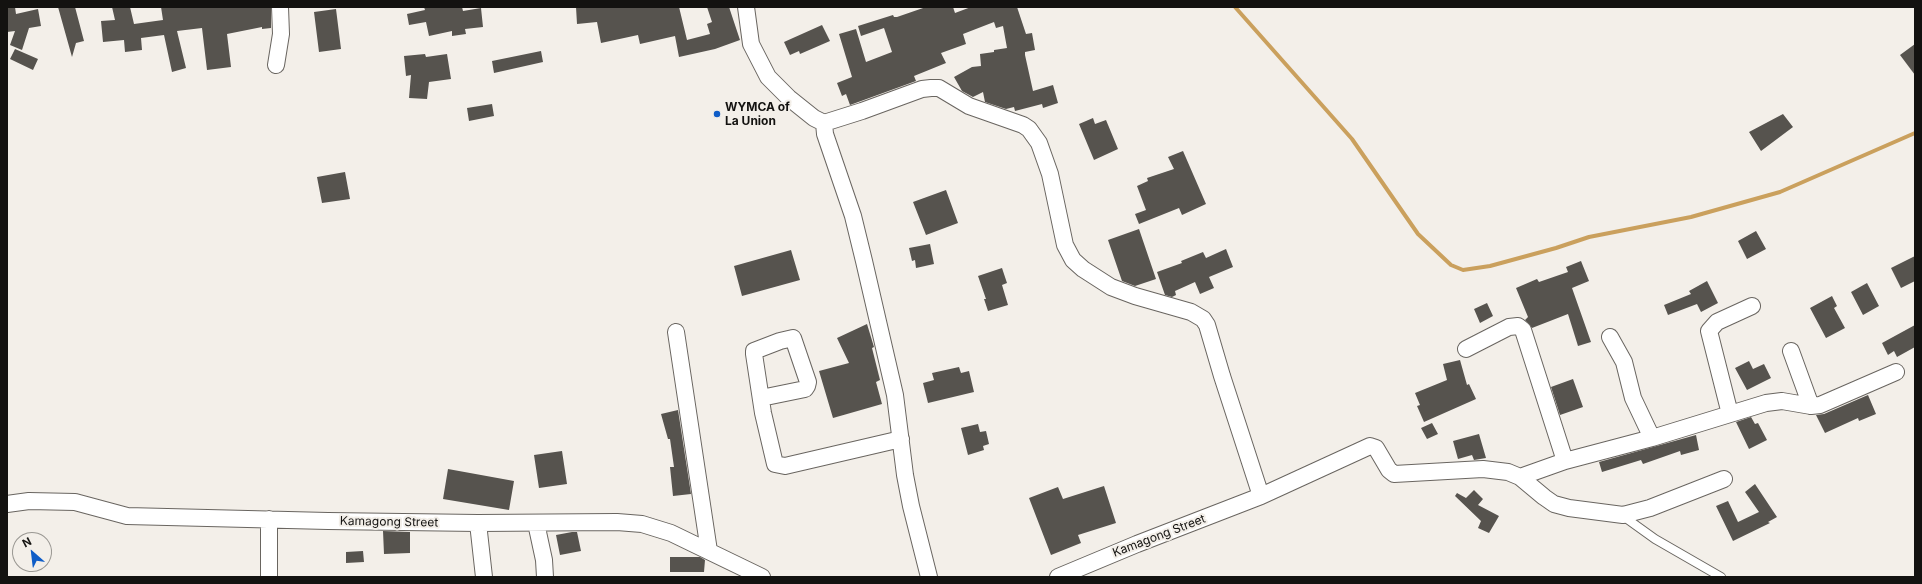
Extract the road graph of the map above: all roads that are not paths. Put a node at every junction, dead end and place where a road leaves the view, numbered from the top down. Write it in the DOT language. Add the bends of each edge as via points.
graph roads {
  1 [pos="280,7"];
  2 [pos="746,7"];
  3 [pos="276,65"];
  4 [pos="824,123"];
  5 [pos="1752,306"];
  6 [pos="676,332"];
  7 [pos="1610,337"];
  8 [pos="1466,349"];
  9 [pos="1791,351"];
  10 [pos="1896,372"];
  11 [pos="761,398"];
  12 [pos="1811,406"];
  13 [pos="1730,414"];
  14 [pos="1652,438"];
  15 [pos="901,439"];
  16 [pos="1564,461"];
  17 [pos="1520,477"];
  18 [pos="1724,479"];
  19 [pos="1261,496"];
  20 [pos="7,504"];
  21 [pos="1623,515"];
  22 [pos="269,519"];
  23 [pos="478,523"];
  24 [pos="536,523"];
  25 [pos="710,551"];
  26 [pos="269,577"];
  27 [pos="484,577"];
  28 [pos="545,577"];
  29 [pos="762,577"];
  30 [pos="928,577"];
  31 [pos="1058,577"];
  32 [pos="1721,577"];
  1 -- 3 [label="street" via="281,34"];
  2 -- 4 [label="street" via="751,44 768,77 789,98"];
  4 -- 15 [label="street" via="825,134 853,216 864,261 895,395"];
  4 -- 19 [label="street" via="922,89 939,88 969,106 1029,129 1039,143 1050,174 1064,240 1074,260 1082,269 1111,287 1192,312 1208,325"];
  5 -- 13 [label="street" via="1717,322 1709,331"];
  6 -- 25 [label="street"];
  7 -- 14 [label="street" via="1624,362 1633,398"];
  8 -- 16 [label="street" via="1509,327 1518,326 1523,330"];
  9 -- 12 [label="street"];
  10 -- 12 [label="street" via="1824,403"];
  11 -- 15 [label="street" via="775,464 780,466"];
  12 -- 13 [label="street" via="1782,401"];
  13 -- 14 [label="street"];
  14 -- 16 [label="street"];
  15 -- 30 [label="street" via="910,506"];
  16 -- 17 [label="street"];
  17 -- 19 [label="street, Kamagong Street" via="1508,472 1483,469 1394,474 1376,448 1370,446"];
  17 -- 21 [label="street" via="1554,504"];
  18 -- 21 [label="street" via="1650,508"];
  19 -- 31 [label="street, Kamagong Street"];
  20 -- 22 [label="street, Kamagong Street" via="29,501 75,502 127,516"];
  21 -- 32 [label="lane" via="1655,539"];
  22 -- 23 [label="street, Kamagong Street"];
  22 -- 26 [label="street"];
  23 -- 24 [label="street, Kamagong Street"];
  23 -- 27 [label="street"];
  24 -- 25 [label="street, Kamagong Street" via="642,524 671,533"];
  24 -- 28 [label="street"];
  25 -- 29 [label="street, Kamagong Street"];
}
